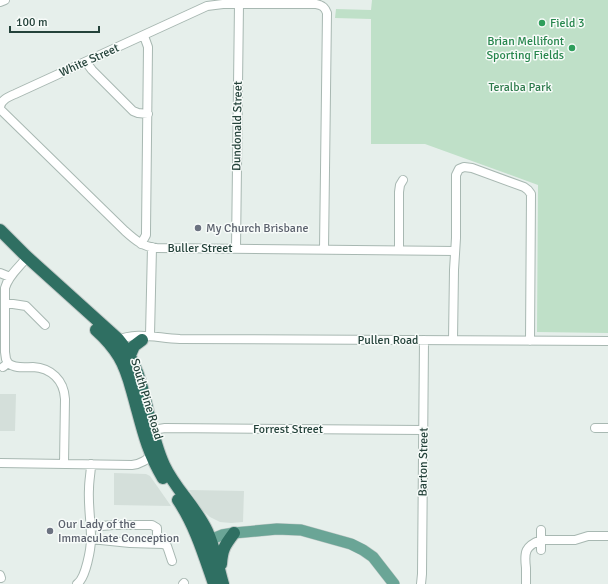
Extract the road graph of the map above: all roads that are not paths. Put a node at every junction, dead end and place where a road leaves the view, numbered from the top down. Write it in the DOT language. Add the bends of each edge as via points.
graph roads {
  1 [pos="5,0"];
  2 [pos="0,2"];
  3 [pos="239,4"];
  4 [pos="144,36"];
  5 [pos="86,62"];
  6 [pos="0,108"];
  7 [pos="148,114"];
  8 [pos="403,180"];
  9 [pos="0,230"];
  10 [pos="0,240"];
  11 [pos="141,244"];
  12 [pos="152,248"];
  13 [pos="236,248"];
  14 [pos="324,249"];
  15 [pos="399,250"];
  16 [pos="454,251"];
  17 [pos="23,262"];
  18 [pos="0,273"];
  19 [pos="10,276"];
  20 [pos="3,295"];
  21 [pos="5,304"];
  22 [pos="46,325"];
  23 [pos="146,337"];
  24 [pos="424,340"];
  25 [pos="453,340"];
  26 [pos="530,341"];
  27 [pos="608,341"];
  28 [pos="115,343"];
  29 [pos="130,355"];
  30 [pos="595,428"];
  31 [pos="608,428"];
  32 [pos="153,430"];
  33 [pos="423,430"];
  34 [pos="154,453"];
  35 [pos="0,463"];
  36 [pos="64,464"];
  37 [pos="91,464"];
  38 [pos="90,527"];
  39 [pos="541,530"];
  40 [pos="234,533"];
  41 [pos="608,536"];
  42 [pos="91,539"];
  43 [pos="541,540"];
  44 [pos="205,541"];
  45 [pos="157,543"];
  46 [pos="541,550"];
  47 [pos="172,561"];
  48 [pos="220,572"];
  49 [pos="77,584"];
  50 [pos="214,584"];
  51 [pos="223,584"];
  52 [pos="394,584"];
  53 [pos="421,584"];
  54 [pos="526,584"];
  1 -- 2 [label="street"];
  3 -- 4 [label="street, White Street" via="207,6"];
  3 -- 13 [label="street, Dundonald Street"];
  3 -- 14 [label="street, White Street" via="316,4 324,7 327,13"];
  4 -- 5 [label="street, White Street"];
  4 -- 7 [label="street" via="148,47"];
  5 -- 6 [label="street, White Street" via="6,98"];
  5 -- 7 [label="street" via="133,111"];
  6 -- 11 [label="street, Buller Street"];
  7 -- 11 [label="street" via="146,233"];
  8 -- 15 [label="street" via="399,188"];
  9 -- 28 [label="highway, South Pine Road"];
  10 -- 17 [label="highway, South Pine Road"];
  11 -- 12 [label="street, Buller Street"];
  12 -- 13 [label="street, Buller Street"];
  12 -- 23 [label="street"];
  13 -- 14 [label="street, Buller Street"];
  14 -- 15 [label="street, Buller Street"];
  15 -- 16 [label="street, Buller Street"];
  16 -- 25 [label="street"];
  16 -- 26 [label="street" via="456,175 460,168 469,167 528,190 531,194"];
  17 -- 19 [label="street"];
  17 -- 28 [label="highway, South Pine Road"];
  18 -- 19 [label="street"];
  19 -- 20 [label="street"];
  20 -- 21 [label="street"];
  21 -- 22 [label="street" via="26,306"];
  21 -- 36 [label="street" via="6,365 41,368 51,372 60,380 64,390"];
  23 -- 24 [label="street, Pullen Road" via="154,340"];
  23 -- 28 [label="street, Pullen Road"];
  23 -- 29 [label="highway" via="134,346"];
  24 -- 25 [label="street, Pullen Road"];
  24 -- 33 [label="street, Barton Street"];
  25 -- 26 [label="street, Pullen Road"];
  26 -- 27 [label="street, Pullen Road"];
  28 -- 29 [label="highway, South Pine Road"];
  28 -- 34 [label="highway, South Pine Road" via="126,370 144,436"];
  29 -- 32 [label="highway, South Pine Road"];
  30 -- 31 [label="street"];
  32 -- 33 [label="street, Forrest Street"];
  32 -- 34 [label="highway, South Pine Road"];
  33 -- 53 [label="street, Barton Street"];
  34 -- 37 [label="street" via="134,465"];
  34 -- 44 [label="highway, South Pine Road" via="207,531"];
  35 -- 36 [label="street"];
  36 -- 37 [label="street"];
  37 -- 38 [label="street"];
  38 -- 42 [label="street"];
  38 -- 45 [label="street" via="152,525 157,529"];
  39 -- 43 [label="street"];
  40 -- 44 [label="main road"];
  40 -- 48 [label="highway" via="223,550"];
  40 -- 52 [label="main road" via="276,529 301,530 352,544 373,557"];
  41 -- 43 [label="street" via="590,536 575,540"];
  42 -- 45 [label="street"];
  42 -- 49 [label="street" via="85,570"];
  43 -- 46 [label="street"];
  43 -- 54 [label="street" via="525,552"];
  44 -- 48 [label="highway" via="216,554"];
  44 -- 50 [label="highway"];
  45 -- 47 [label="street" via="167,546"];
  48 -- 51 [label="highway"];
}
